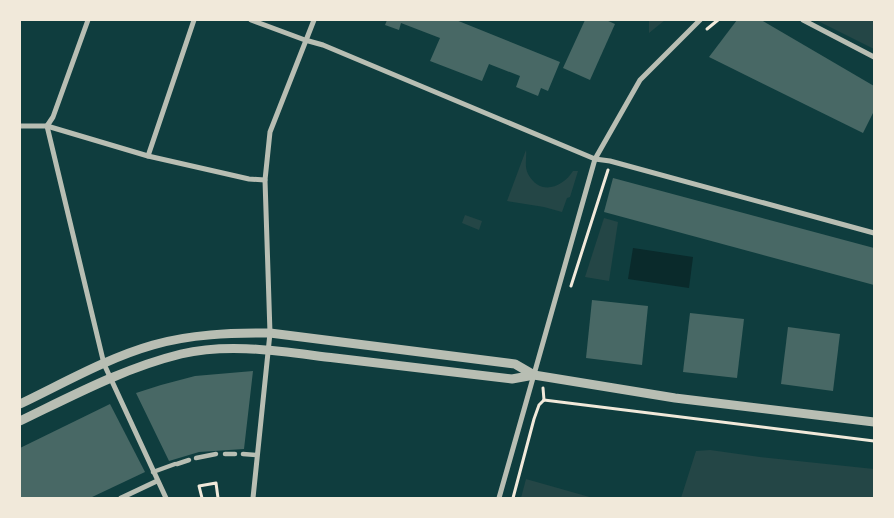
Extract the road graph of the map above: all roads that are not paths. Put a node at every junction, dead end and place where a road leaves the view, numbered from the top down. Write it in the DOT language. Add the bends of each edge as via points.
graph roads {
  1 [pos="88,20"];
  2 [pos="194,20"];
  3 [pos="251,20"];
  4 [pos="314,20"];
  5 [pos="700,20"];
  6 [pos="803,20"];
  7 [pos="305,40"];
  8 [pos="874,57"];
  9 [pos="20,126"];
  10 [pos="47,126"];
  11 [pos="148,156"];
  12 [pos="595,159"];
  13 [pos="265,180"];
  14 [pos="874,233"];
  15 [pos="270,333"];
  16 [pos="268,350"];
  17 [pos="104,364"];
  18 [pos="534,375"];
  19 [pos="110,378"];
  20 [pos="20,404"];
  21 [pos="20,421"];
  22 [pos="874,422"];
  23 [pos="216,454"];
  24 [pos="225,454"];
  25 [pos="235,454"];
  26 [pos="243,454"];
  27 [pos="257,455"];
  28 [pos="196,458"];
  29 [pos="189,460"];
  30 [pos="153,472"];
  31 [pos="157,481"];
  32 [pos="121,498"];
  33 [pos="166,498"];
  34 [pos="253,498"];
  35 [pos="499,498"];
  1 -- 10 [label="street"];
  2 -- 11 [label="street"];
  3 -- 7 [label="street"];
  4 -- 7 [label="street"];
  5 -- 12 [label="street" via="640,80"];
  6 -- 8 [label="street"];
  7 -- 12 [label="street"];
  7 -- 13 [label="street" via="270,132"];
  9 -- 10 [label="street"];
  10 -- 11 [label="street"];
  10 -- 17 [label="street"];
  11 -- 13 [label="street"];
  12 -- 14 [label="street" via="610,160"];
  12 -- 18 [label="street"];
  13 -- 15 [label="street"];
  15 -- 16 [label="street"];
  15 -- 17 [label="street" via="192,336 152,346"];
  15 -- 18 [label="street" via="515,364"];
  16 -- 18 [label="street" via="512,379"];
  16 -- 19 [label="street" via="224,348 182,354 144,364"];
  16 -- 27 [label="street"];
  17 -- 19 [label="street"];
  17 -- 20 [label="street"];
  18 -- 22 [label="street" via="675,398"];
  18 -- 35 [label="street"];
  19 -- 21 [label="street"];
  19 -- 30 [label="street"];
  23 -- 28 [label="street"];
  24 -- 25 [label="street"];
  26 -- 27 [label="street"];
  27 -- 34 [label="street"];
  29 -- 30 [label="street"];
  30 -- 31 [label="street"];
  31 -- 32 [label="street"];
  31 -- 33 [label="street"];
}
